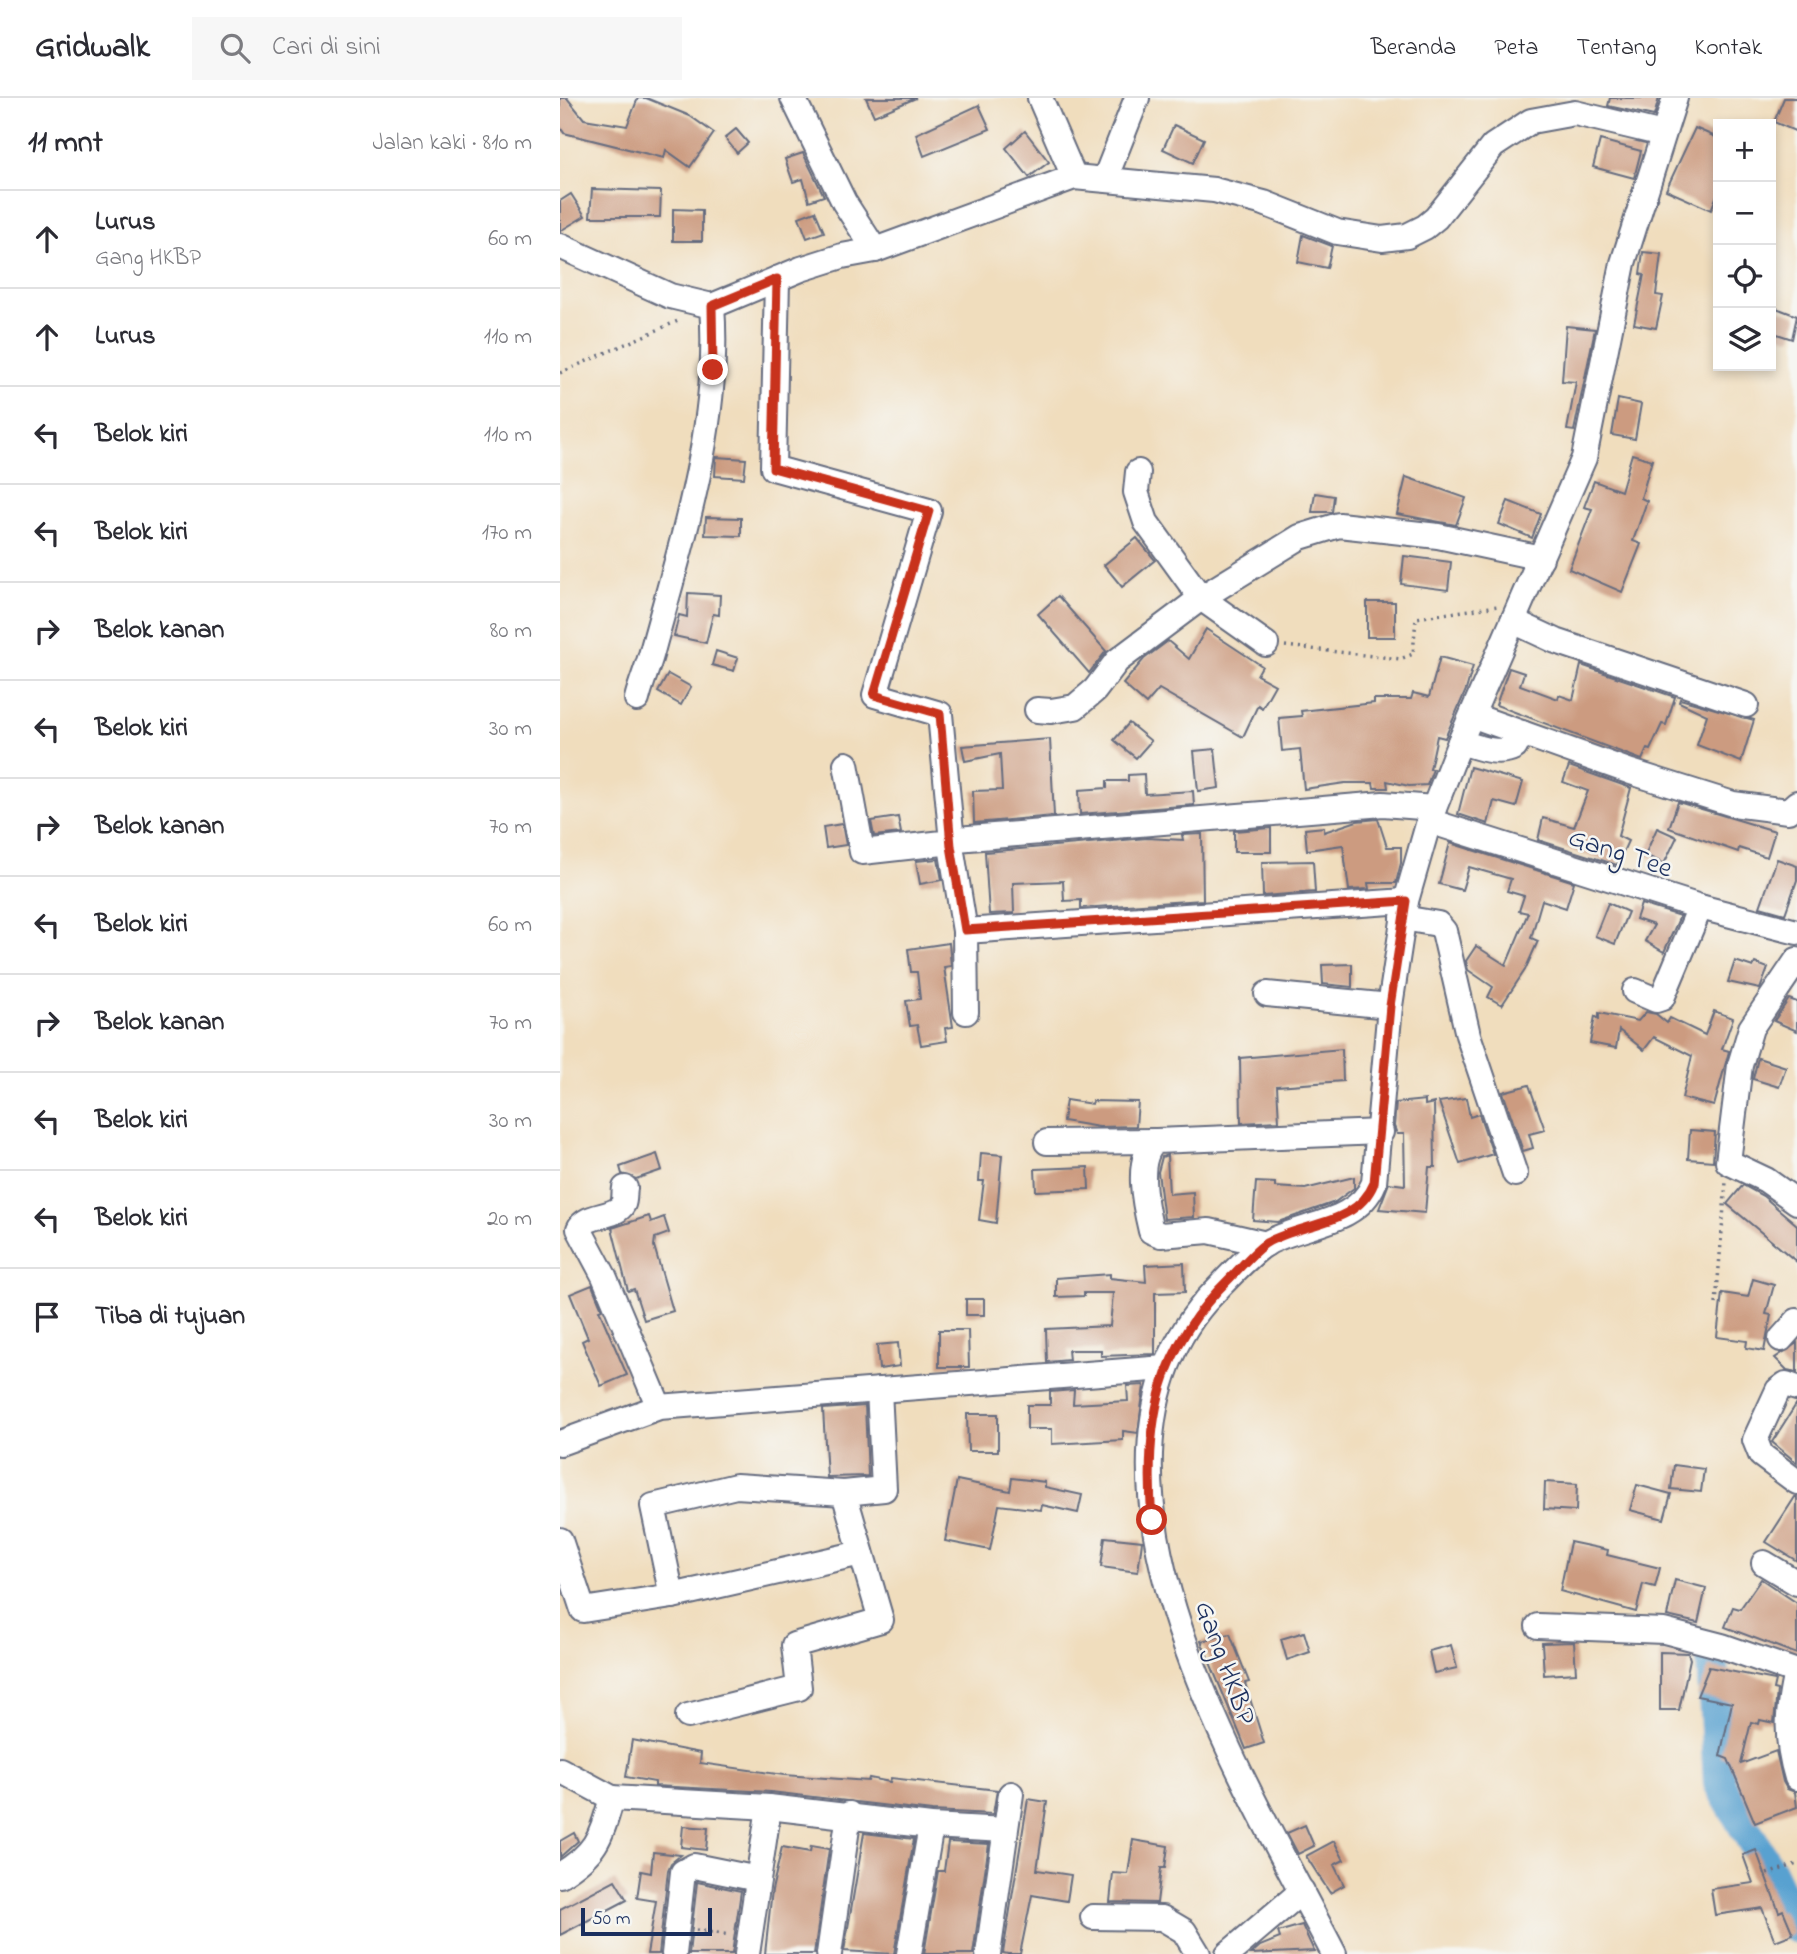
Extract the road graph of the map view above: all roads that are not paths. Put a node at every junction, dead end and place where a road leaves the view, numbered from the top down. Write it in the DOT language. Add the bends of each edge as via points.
graph roads {
  1 [pos="793,98"];
  2 [pos="1040,98"];
  3 [pos="1137,98"];
  4 [pos="1675,98"];
  5 [pos="1663,135"];
  6 [pos="1074,177"];
  7 [pos="1105,179"];
  8 [pos="560,246"];
  9 [pos="875,250"];
  10 [pos="777,279"];
  11 [pos="712,306"];
  12 [pos="1138,472"];
  13 [pos="1541,558"];
  14 [pos="1201,598"];
  15 [pos="1517,612"];
  16 [pos="1266,644"];
  17 [pos="637,699"];
  18 [pos="1746,705"];
  19 [pos="1037,710"];
  20 [pos="1474,716"];
  21 [pos="1522,733"];
  22 [pos="1460,742"];
  23 [pos="846,764"];
  24 [pos="1797,803"];
  25 [pos="1432,815"];
  26 [pos="952,842"];
  27 [pos="1700,907"];
  28 [pos="1405,909"];
  29 [pos="965,930"];
  30 [pos="1797,932"];
  31 [pos="1797,960"];
  32 [pos="1635,991"];
  33 [pos="1267,993"];
  34 [pos="1390,1006"];
  35 [pos="966,1012"];
  36 [pos="1381,1132"];
  37 [pos="1156,1140"];
  38 [pos="1047,1142"];
  39 [pos="1515,1174"];
  40 [pos="625,1188"];
  41 [pos="1797,1202"];
  42 [pos="1266,1244"];
  43 [pos="1165,1368"];
  44 [pos="1797,1388"];
  45 [pos="879,1390"];
  46 [pos="659,1407"];
  47 [pos="560,1443"];
  48 [pos="1797,1482"];
  49 [pos="844,1493"];
  50 [pos="560,1541"];
  51 [pos="861,1553"];
  52 [pos="1764,1563"];
  53 [pos="1797,1583"];
  54 [pos="672,1596"];
  55 [pos="1538,1626"];
  56 [pos="1796,1672"];
  57 [pos="688,1716"];
  58 [pos="564,1775"];
  59 [pos="1797,1778"];
  60 [pos="1011,1794"];
  61 [pos="612,1798"];
  62 [pos="769,1807"];
  63 [pos="849,1814"];
  64 [pos="931,1826"];
  65 [pos="1005,1830"];
  66 [pos="560,1875"];
  67 [pos="758,1879"];
  68 [pos="1302,1891"];
  69 [pos="1093,1917"];
  70 [pos="748,1946"];
  71 [pos="674,1954"];
  72 [pos="828,1954"];
  73 [pos="909,1954"];
  74 [pos="988,1954"];
  75 [pos="1198,1954"];
  76 [pos="1228,1954"];
  77 [pos="1334,1954"];
  1 -- 9 [label="street" via="844,202"];
  2 -- 6 [label="street"];
  3 -- 7 [label="street"];
  4 -- 5 [label="street"];
  5 -- 7 [label="street" via="1575,113 1531,121 1493,146 1426,228 1382,239 1337,232 1264,203 1214,190"];
  5 -- 13 [label="street" via="1623,263 1584,458"];
  6 -- 7 [label="street"];
  6 -- 9 [label="street"];
  8 -- 11 [label="street" via="670,296"];
  9 -- 10 [label="street" via="842,256"];
  10 -- 11 [label="street"];
  10 -- 26 [label="street" via="773,468 929,511 874,695 940,714"];
  11 -- 17 [label="street" via="713,370 694,488"];
  12 -- 14 [label="street" via="1136,492 1146,522"];
  13 -- 14 [label="street" via="1438,536 1339,525 1300,537"];
  13 -- 15 [label="street"];
  14 -- 16 [label="street"];
  14 -- 19 [label="street" via="1117,661 1082,703 1062,711"];
  15 -- 18 [label="street" via="1556,641"];
  15 -- 20 [label="street"];
  20 -- 21 [label="street"];
  20 -- 22 [label="street"];
  21 -- 22 [label="street" via="1516,747 1507,751"];
  21 -- 24 [label="street" via="1733,804 1787,811"];
  22 -- 25 [label="street"];
  23 -- 26 [label="street, Gang Tee" via="862,852"];
  25 -- 26 [label="street, Gang Tee" via="1383,804"];
  25 -- 27 [label="street, Gang Tee"];
  25 -- 28 [label="street"];
  26 -- 29 [label="street"];
  27 -- 30 [label="street, Gang Tee"];
  27 -- 32 [label="street" via="1662,998"];
  28 -- 29 [label="street"];
  28 -- 34 [label="street"];
  28 -- 39 [label="street" via="1444,931 1468,1035"];
  29 -- 35 [label="street"];
  31 -- 41 [label="street" via="1751,1028 1740,1065 1728,1162"];
  33 -- 34 [label="street"];
  34 -- 36 [label="street"];
  36 -- 37 [label="street"];
  36 -- 42 [label="street" via="1367,1200 1353,1211"];
  37 -- 38 [label="street"];
  37 -- 42 [label="street" via="1146,1148 1143,1160 1151,1231 1161,1235 1209,1231"];
  40 -- 46 [label="street" via="619,1208 579,1229 604,1276"];
  42 -- 43 [label="street, Gang HKBP" via="1206,1301"];
  43 -- 45 [label="street"];
  43 -- 68 [label="street, Gang HKBP" via="1153,1426 1149,1481 1157,1547 1200,1690"];
  44 -- 48 [label="street" via="1786,1384 1777,1390 1755,1440 1761,1455"];
  45 -- 46 [label="street"];
  45 -- 49 [label="street" via="884,1489"];
  46 -- 47 [label="street"];
  49 -- 51 [label="street"];
  49 -- 54 [label="street" via="736,1486 653,1506"];
  50 -- 54 [label="street" via="583,1611"];
  51 -- 54 [label="street"];
  51 -- 57 [label="street" via="881,1620 794,1645 799,1688"];
  52 -- 53 [label="street"];
  55 -- 56 [label="street" via="1664,1631"];
  56 -- 59 [label="street" via="1787,1742"];
  58 -- 61 [label="street"];
  60 -- 65 [label="street"];
  61 -- 62 [label="street"];
  61 -- 66 [label="street" via="596,1846"];
  62 -- 63 [label="street"];
  62 -- 67 [label="street"];
  63 -- 64 [label="street"];
  63 -- 72 [label="street"];
  64 -- 65 [label="street"];
  64 -- 73 [label="street"];
  65 -- 74 [label="street"];
  67 -- 70 [label="street"];
  67 -- 71 [label="street" via="688,1867 683,1872"];
  68 -- 76 [label="street"];
  68 -- 77 [label="street, Gang HKBP"];
  69 -- 75 [label="street" via="1162,1918 1184,1931"];
}
